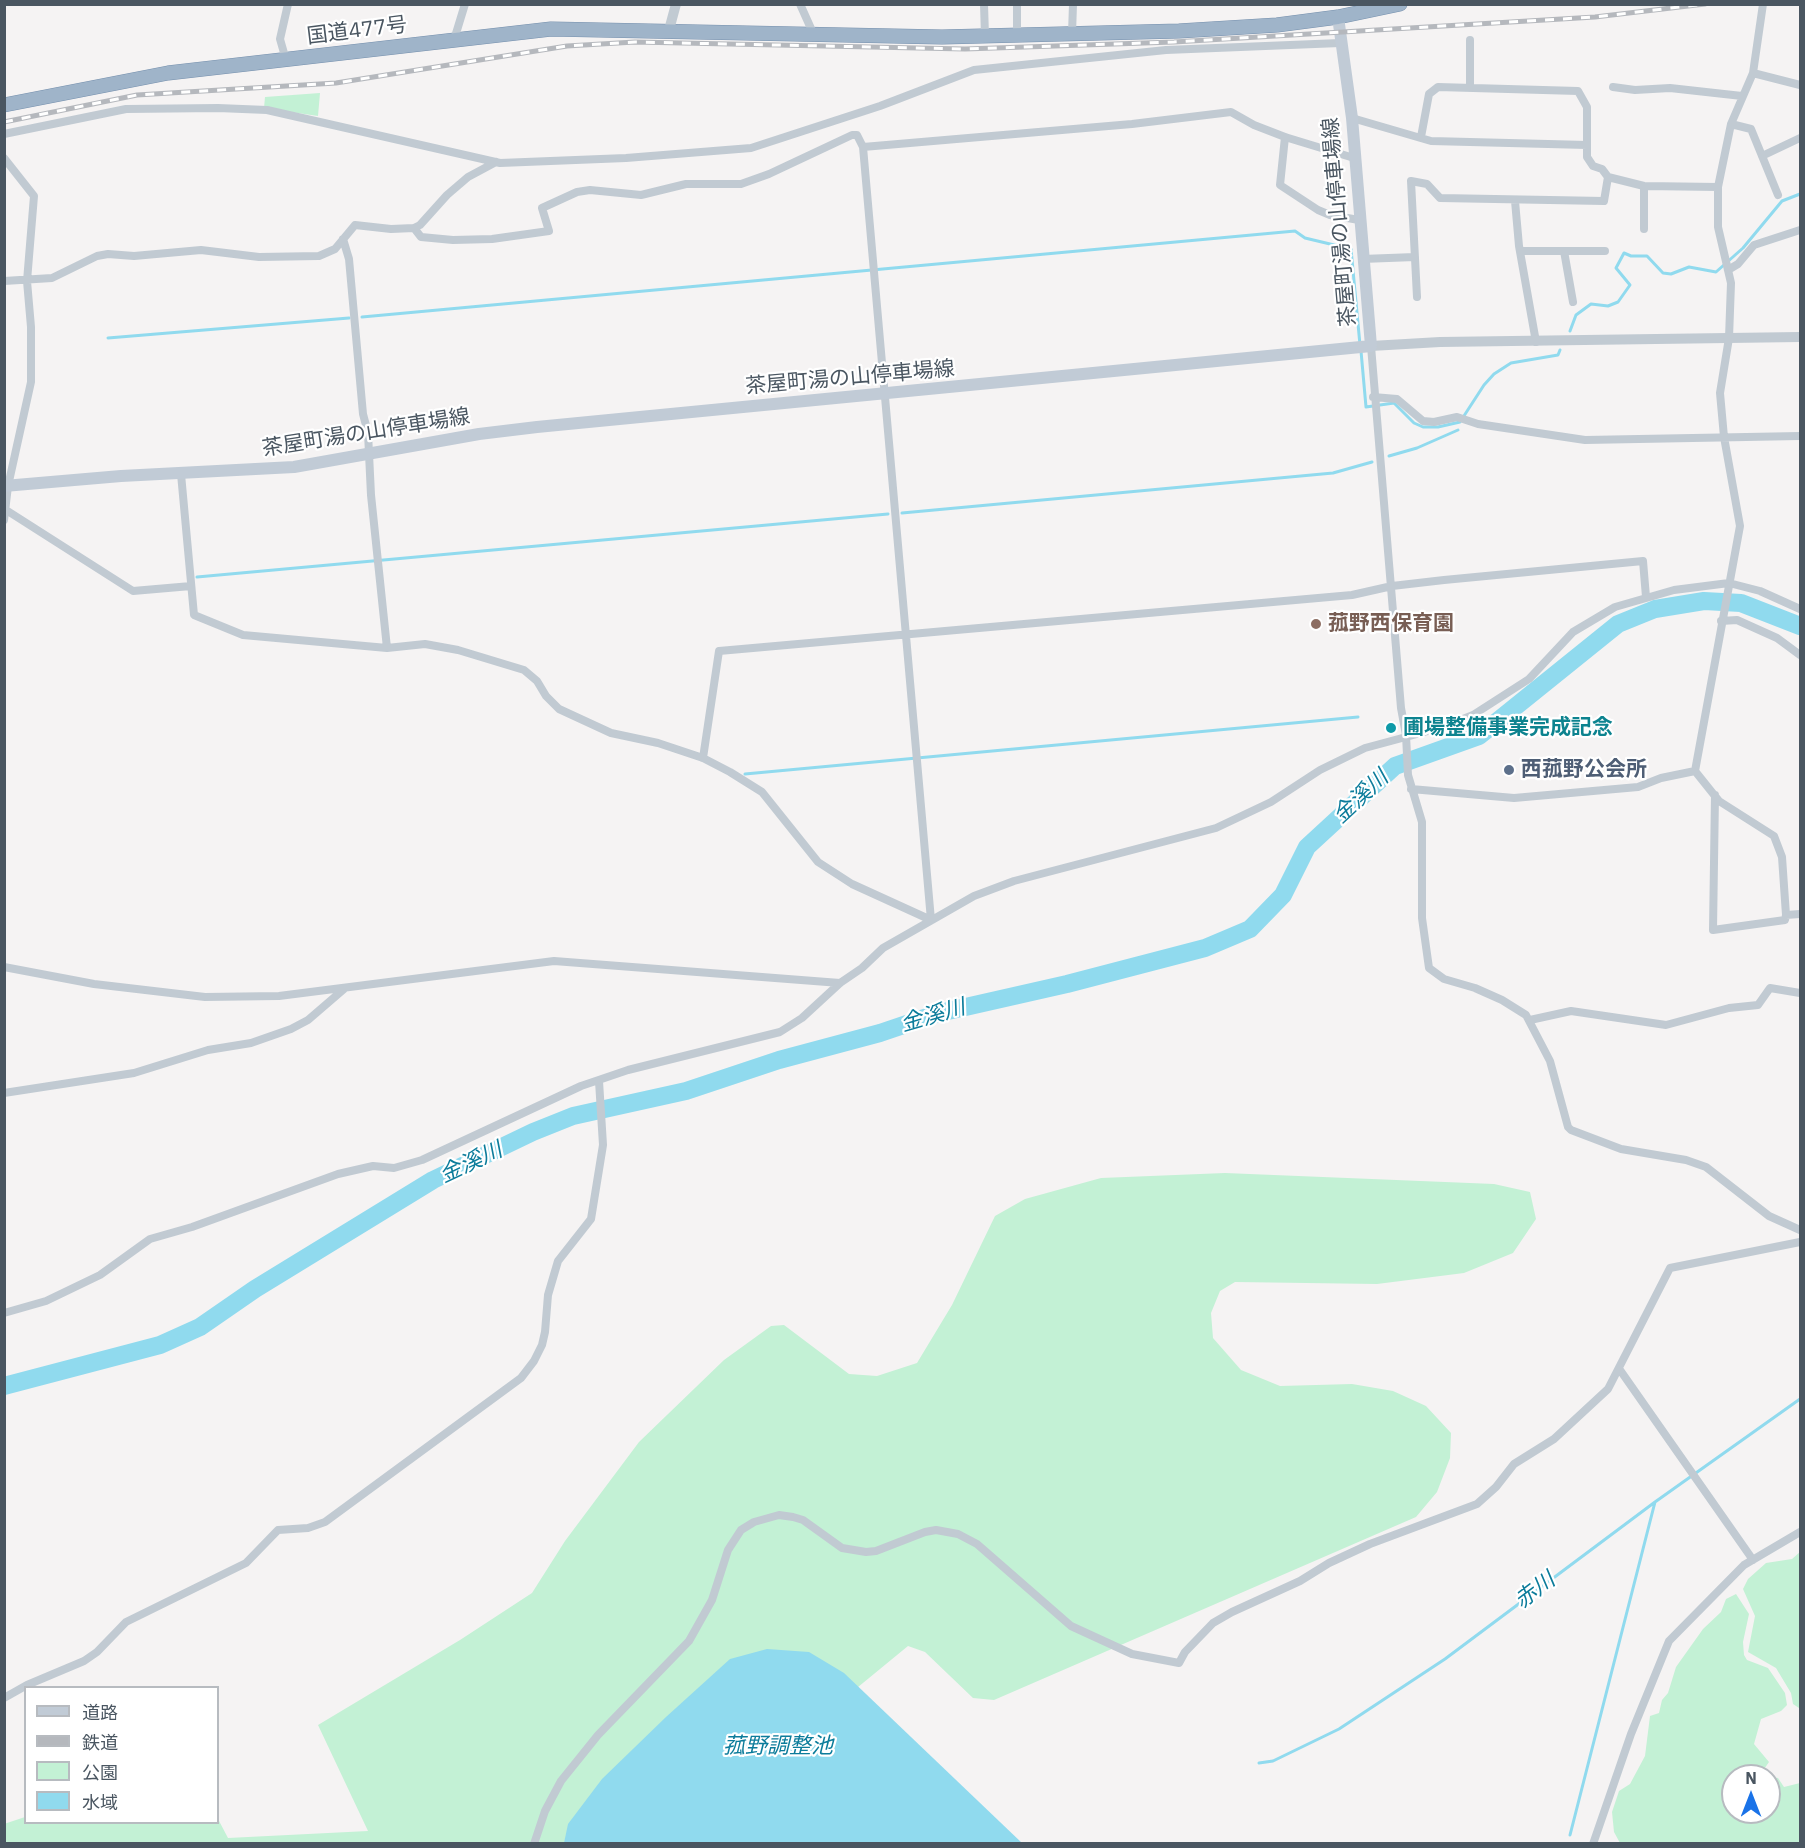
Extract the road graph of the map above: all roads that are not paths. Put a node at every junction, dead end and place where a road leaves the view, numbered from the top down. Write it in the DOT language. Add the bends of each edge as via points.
graph roads {
  1 [pos="288,4"];
  2 [pos="465,4"];
  3 [pos="676,4"];
  4 [pos="800,4"];
  5 [pos="984,4"];
  6 [pos="1017,4"];
  7 [pos="1072,4"];
  8 [pos="1400,4"];
  9 [pos="1763,4"];
  10 [pos="1338,17"];
  11 [pos="669,30"];
  12 [pos="813,33"];
  13 [pos="1072,34"];
  14 [pos="985,36"];
  15 [pos="1017,36"];
  16 [pos="454,40"];
  17 [pos="1470,40"];
  18 [pos="1341,44"];
  19 [pos="286,60"];
  20 [pos="1753,74"];
  21 [pos="1800,85"];
  22 [pos="1613,87"];
  23 [pos="1470,88"];
  24 [pos="1742,96"];
  25 [pos="4,105"];
  26 [pos="1352,118"];
  27 [pos="1731,124"];
  28 [pos="4,134"];
  29 [pos="1285,137"];
  30 [pos="1421,137"];
  31 [pos="1800,138"];
  32 [pos="1587,145"];
  33 [pos="863,147"];
  34 [pos="1762,156"];
  35 [pos="4,158"];
  36 [pos="1354,158"];
  37 [pos="496,162"];
  38 [pos="1608,177"];
  39 [pos="1644,186"];
  40 [pos="1718,187"];
  41 [pos="1778,195"];
  42 [pos="1515,201"];
  43 [pos="1359,220"];
  44 [pos="414,228"];
  45 [pos="1644,229"];
  46 [pos="1800,230"];
  47 [pos="343,239"];
  48 [pos="1520,251"];
  49 [pos="1564,251"];
  50 [pos="1605,251"];
  51 [pos="1415,257"];
  52 [pos="1362,259"];
  53 [pos="1728,269"];
  54 [pos="27,280"];
  55 [pos="4,281"];
  56 [pos="1417,297"];
  57 [pos="1573,302"];
  58 [pos="1800,337"];
  59 [pos="1729,338"];
  60 [pos="1536,342"];
  61 [pos="1369,347"];
  62 [pos="884,395"];
  63 [pos="1373,398"];
  64 [pos="1800,436"];
  65 [pos="1724,437"];
  66 [pos="369,455"];
  67 [pos="181,474"];
  68 [pos="6,486"];
  69 [pos="6,510"];
  70 [pos="4,520"];
  71 [pos="191,586"];
  72 [pos="1392,586"];
  73 [pos="1728,586"];
  74 [pos="1646,597"];
  75 [pos="1800,609"];
  76 [pos="1722,619"];
  77 [pos="905,634"];
  78 [pos="387,648"];
  79 [pos="1800,655"];
  80 [pos="1406,740"];
  81 [pos="703,758"];
  82 [pos="1695,771"];
  83 [pos="1411,787"];
  84 [pos="1715,794"];
  85 [pos="1800,914"];
  86 [pos="1786,915"];
  87 [pos="932,920"];
  88 [pos="4,967"];
  89 [pos="840,982"];
  90 [pos="344,989"];
  91 [pos="1800,993"];
  92 [pos="1530,1020"];
  93 [pos="598,1084"];
  94 [pos="4,1093"];
  95 [pos="1800,1230"];
  96 [pos="1800,1242"];
  97 [pos="4,1313"];
  98 [pos="1620,1370"];
  99 [pos="1800,1532"];
  100 [pos="1753,1560"];
  101 [pos="25,1686"];
  102 [pos="24,1687"];
  103 [pos="4,1698"];
  104 [pos="534,1844"];
  105 [pos="1593,1844"];
  1 -- 19 [label="street" via="280,39"];
  2 -- 16 [label="street"];
  3 -- 11 [label="street"];
  4 -- 12 [label="street"];
  5 -- 14 [label="street"];
  6 -- 15 [label="street"];
  7 -- 13 [label="street"];
  8 -- 10 [label="highway, 国道477号"];
  9 -- 20 [label="street"];
  10 -- 13 [label="highway, 国道477号" via="1245,28"];
  10 -- 18 [label="main road, 茶屋町湯の山停車場線"];
  11 -- 12 [label="highway, 国道477号"];
  11 -- 16 [label="highway, 国道477号" via="576,28"];
  12 -- 14 [label="highway, 国道477号"];
  13 -- 15 [label="highway, 国道477号"];
  14 -- 15 [label="highway, 国道477号"];
  16 -- 19 [label="highway, 国道477号"];
  17 -- 23 [label="street"];
  18 -- 26 [label="main road, 茶屋町湯の山停車場線"];
  18 -- 37 [label="street" via="1166,50 974,70 880,106 751,147"];
  19 -- 25 [label="highway, 国道477号" via="168,73"];
  20 -- 21 [label="street"];
  20 -- 24 [label="street"];
  22 -- 24 [label="street"];
  23 -- 30 [label="street" via="1438,87 1429,94"];
  23 -- 32 [label="street" via="1578,91 1587,107"];
  24 -- 27 [label="street"];
  26 -- 30 [label="street"];
  26 -- 36 [label="main road, 茶屋町湯の山停車場線"];
  27 -- 34 [label="street" via="1751,129"];
  27 -- 40 [label="street"];
  28 -- 37 [label="street" via="126,109 267,110"];
  29 -- 33 [label="street" via="1231,112"];
  29 -- 36 [label="street"];
  29 -- 43 [label="street" via="1280,185 1318,210"];
  30 -- 32 [label="street" via="1431,141"];
  31 -- 34 [label="street"];
  32 -- 38 [label="street" via="1587,157"];
  33 -- 44 [label="street" via="857,135 852,135 741,184 686,184 641,195 584,190 542,208 549,231 453,240 421,237"];
  33 -- 62 [label="street"];
  34 -- 41 [label="street"];
  35 -- 54 [label="street" via="34,196"];
  36 -- 43 [label="main road, 茶屋町湯の山停車場線"];
  37 -- 44 [label="street" via="468,177 427,220"];
  38 -- 39 [label="street"];
  38 -- 42 [label="street" via="1604,201"];
  39 -- 40 [label="street"];
  39 -- 45 [label="street"];
  40 -- 53 [label="street" via="1718,227"];
  42 -- 48 [label="street"];
  42 -- 51 [label="street" via="1440,198 1427,184 1411,181"];
  43 -- 52 [label="main road, 茶屋町湯の山停車場線"];
  44 -- 47 [label="street" via="355,225"];
  46 -- 53 [label="street" via="1754,245 1738,264"];
  47 -- 54 [label="street" via="329,253 319,256 259,257 201,250 97,256 52,278"];
  47 -- 66 [label="street" via="349,259"];
  48 -- 49 [label="street"];
  48 -- 60 [label="street"];
  49 -- 50 [label="street"];
  49 -- 57 [label="street"];
  51 -- 52 [label="street"];
  51 -- 56 [label="street"];
  52 -- 61 [label="main road, 茶屋町湯の山停車場線"];
  53 -- 59 [label="street"];
  54 -- 55 [label="street"];
  54 -- 68 [label="street" via="31,382"];
  58 -- 59 [label="street"];
  59 -- 60 [label="street"];
  59 -- 65 [label="street" via="1720,393"];
  60 -- 61 [label="street"];
  61 -- 62 [label="main road, 茶屋町湯の山停車場線"];
  61 -- 63 [label="street"];
  62 -- 66 [label="main road, 茶屋町湯の山停車場線" via="537,427"];
  62 -- 77 [label="street"];
  63 -- 65 [label="street" via="1397,399 1423,421 1457,417 1585,440"];
  63 -- 72 [label="street"];
  64 -- 65 [label="street"];
  65 -- 73 [label="street" via="1740,526"];
  66 -- 67 [label="main road, 茶屋町湯の山停車場線" via="294,467"];
  66 -- 78 [label="street"];
  67 -- 68 [label="main road, 茶屋町湯の山停車場線"];
  67 -- 71 [label="street"];
  68 -- 69 [label="street"];
  69 -- 70 [label="street"];
  69 -- 71 [label="street" via="133,591"];
  71 -- 78 [label="street" via="194,615 243,635"];
  72 -- 74 [label="street" via="1643,561"];
  72 -- 77 [label="street" via="1352,595"];
  72 -- 80 [label="street"];
  73 -- 74 [label="street" via="1674,590"];
  73 -- 75 [label="street" via="1760,591"];
  73 -- 76 [label="street"];
  74 -- 80 [label="street" via="1615,607 1573,632 1529,679 1473,715"];
  76 -- 79 [label="street" via="1737,620 1777,638"];
  76 -- 82 [label="street"];
  77 -- 81 [label="street" via="718,651"];
  77 -- 87 [label="street"];
  78 -- 81 [label="street" via="425,644 524,670 559,709 611,733"];
  80 -- 83 [label="street"];
  80 -- 87 [label="street" via="1339,760 1232,822 1014,881 974,896"];
  81 -- 87 [label="street" via="762,792 818,862 852,884"];
  82 -- 83 [label="street" via="1620,790 1514,798"];
  82 -- 84 [label="street"];
  83 -- 92 [label="street" via="1422,822 1422,918 1429,968 1444,979 1502,1000"];
  84 -- 86 [label="street" via="1719,801 1774,836 1782,857"];
  84 -- 86 [label="street" via="1713,930 1785,920"];
  85 -- 86 [label="street"];
  87 -- 89 [label="street" via="883,948"];
  88 -- 90 [label="street" via="94,984 205,997 258,998"];
  89 -- 90 [label="street" via="554,961"];
  89 -- 93 [label="street" via="802,1018 780,1032 628,1070"];
  90 -- 94 [label="street" via="308,1020 251,1043 208,1050 134,1072"];
  91 -- 92 [label="street" via="1770,988 1758,1005 1729,1008 1666,1025 1571,1011"];
  92 -- 95 [label="street" via="1550,1061 1571,1130 1621,1149 1706,1167 1769,1216"];
  93 -- 97 [label="street" via="525,1111 422,1160 394,1168 373,1166 338,1174 150,1239 100,1275 46,1301"];
  93 -- 101 [label="street" via="603,1144 591,1219 558,1261 548,1295 542,1345 521,1378 325,1522 308,1528 278,1530 246,1563 126,1622 84,1661"];
  96 -- 98 [label="street" via="1670,1268"];
  98 -- 100 [label="street"];
  98 -- 104 [label="street" via="1584,1414 1515,1464 1477,1504 1370,1544 1232,1612 1213,1623 1179,1663 1132,1654 1071,1626 977,1544 958,1534 925,1532 866,1552 842,1548 793,1517 779,1515 754,1522 734,1539 712,1600 689,1641 598,1735 561,1781"];
  99 -- 100 [label="street"];
  100 -- 105 [label="street" via="1690,1616 1669,1641"];
  102 -- 103 [label="street"];
}
